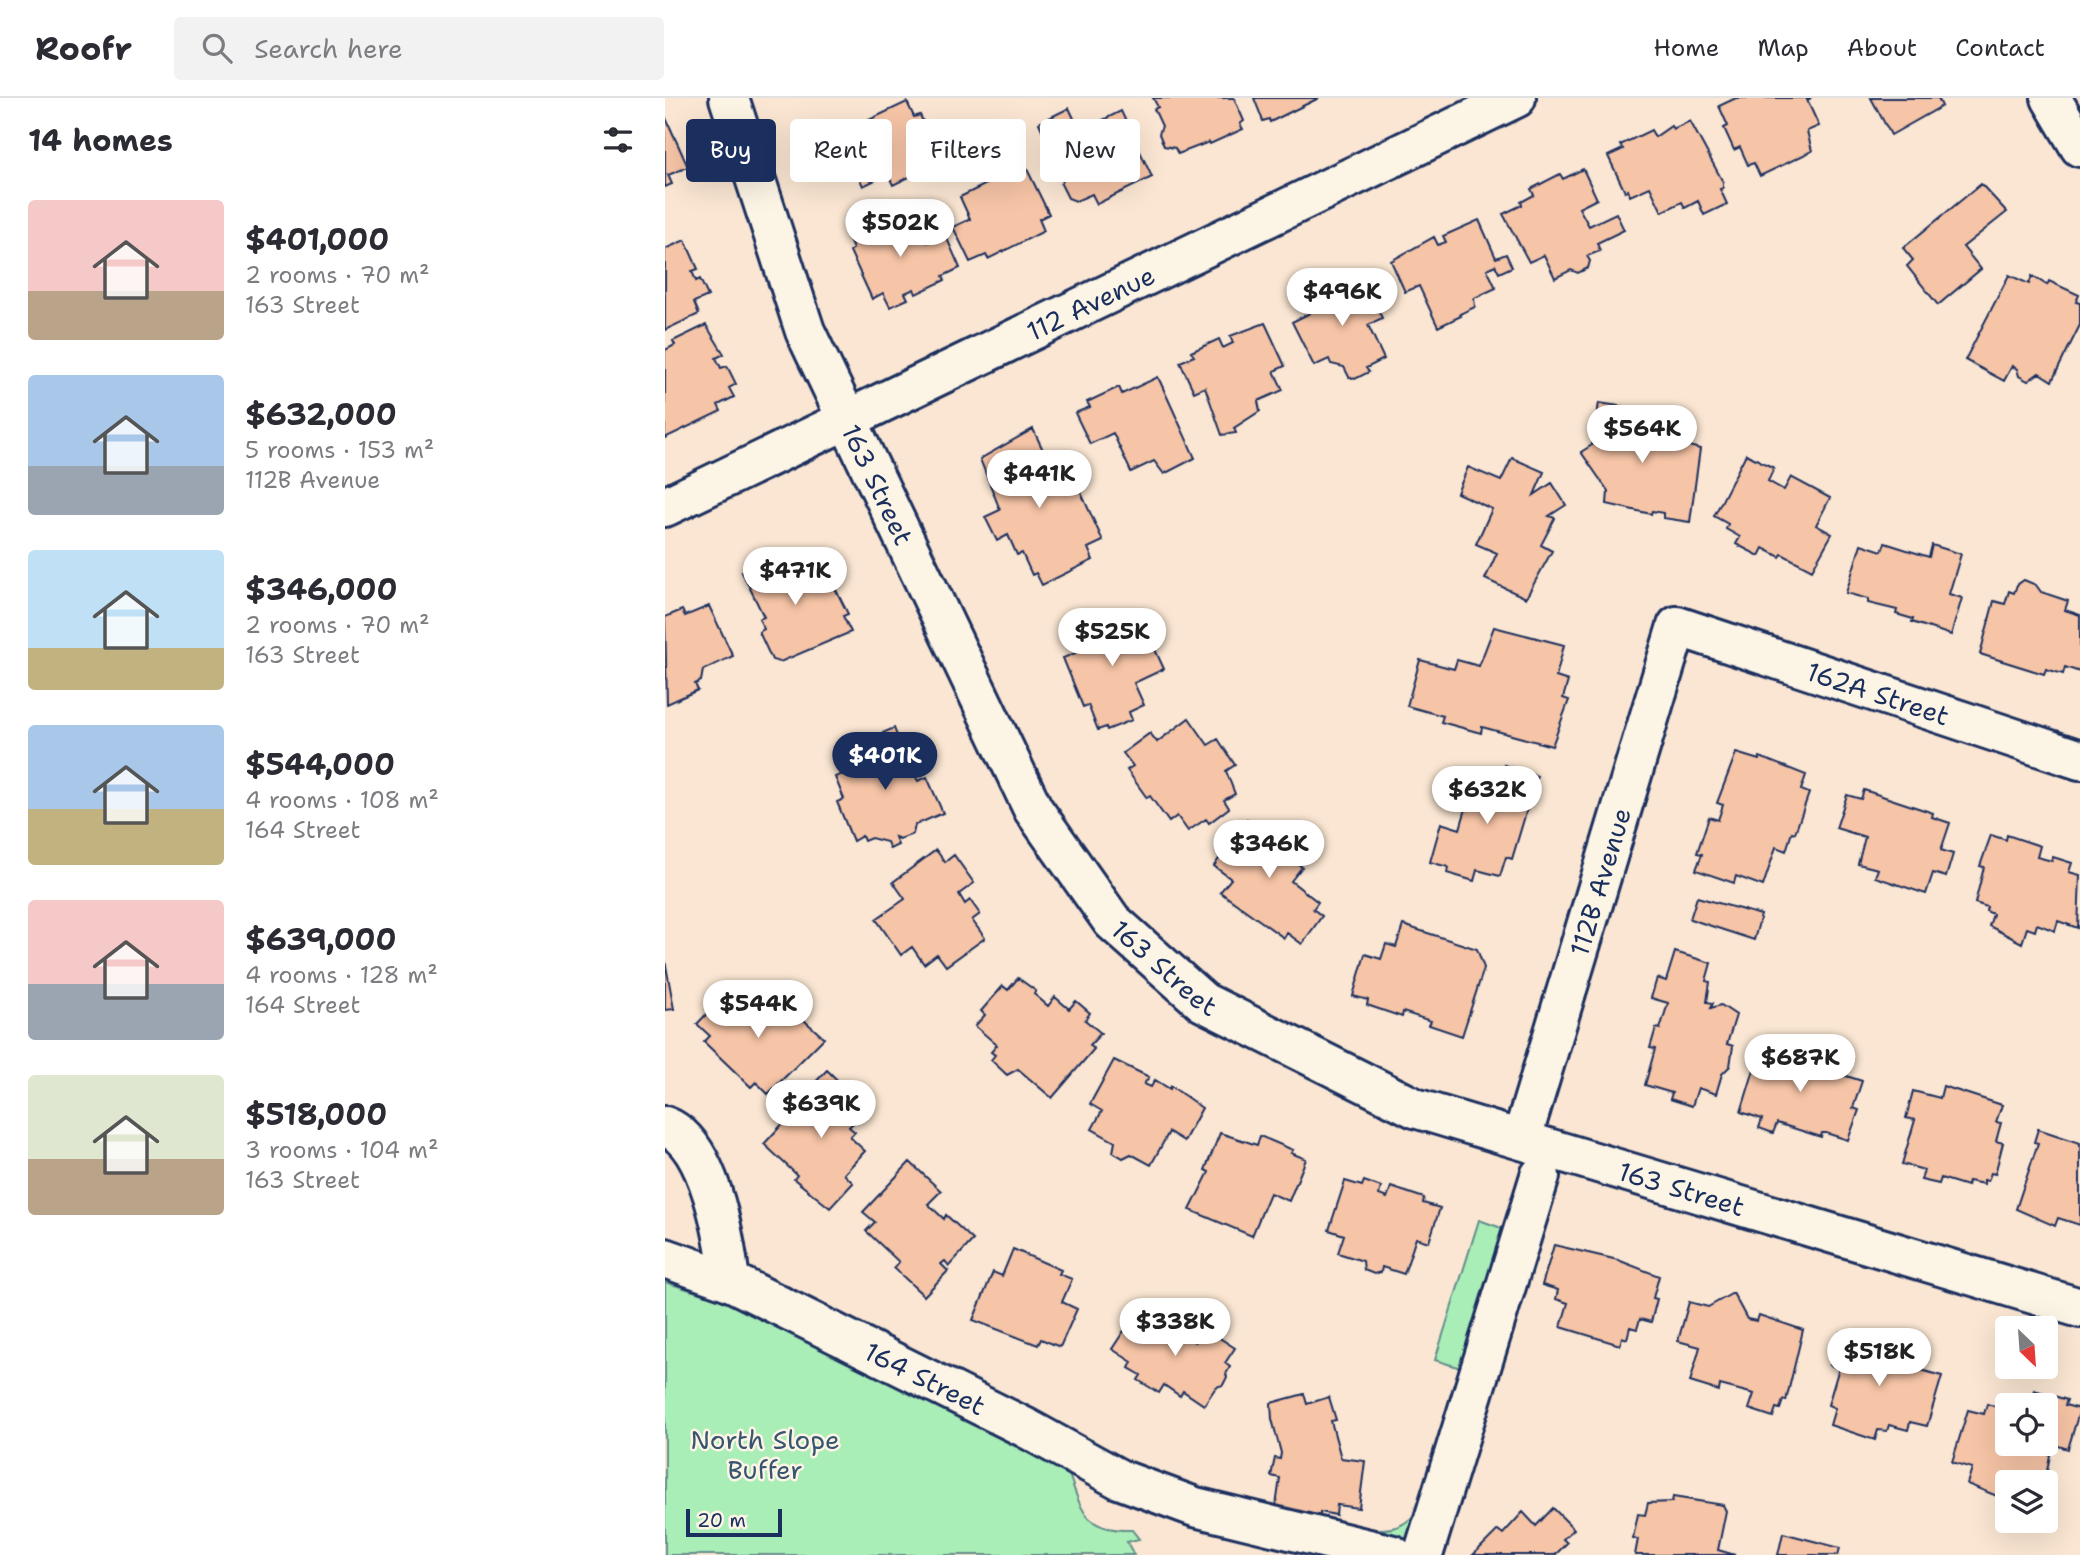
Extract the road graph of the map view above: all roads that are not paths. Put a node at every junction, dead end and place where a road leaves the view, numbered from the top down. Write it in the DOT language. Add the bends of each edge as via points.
graph roads {
  1 [pos="729,98"];
  2 [pos="1516,98"];
  3 [pos="2051,98"];
  4 [pos="2080,147"];
  5 [pos="848,418"];
  6 [pos="665,507"];
  7 [pos="1677,626"];
  8 [pos="2080,760"];
  9 [pos="665,1126"];
  10 [pos="1522,1138"];
  11 [pos="1540,1175"];
  12 [pos="665,1258"];
  13 [pos="730,1281"];
  14 [pos="2080,1308"];
  15 [pos="1393,1555"];
  16 [pos="1423,1555"];
  1 -- 5 [label="street, 163 Street" via="805,331"];
  2 -- 5 [label="street, 112 Avenue"];
  3 -- 4 [label="street"];
  5 -- 6 [label="street, 112 Avenue"];
  5 -- 10 [label="street, 163 Street" via="1033,809 1112,921 1203,1002 1415,1108"];
  7 -- 8 [label="street, 162A Street"];
  7 -- 10 [label="street, 112B Avenue"];
  9 -- 13 [label="street" via="688,1143 698,1159 720,1221"];
  10 -- 14 [label="street, 163 Street"];
  11 -- 16 [label="street"];
  12 -- 13 [label="street, 164 Street"];
  13 -- 15 [label="street, 164 Street" via="1119,1479 1195,1507"];
}
